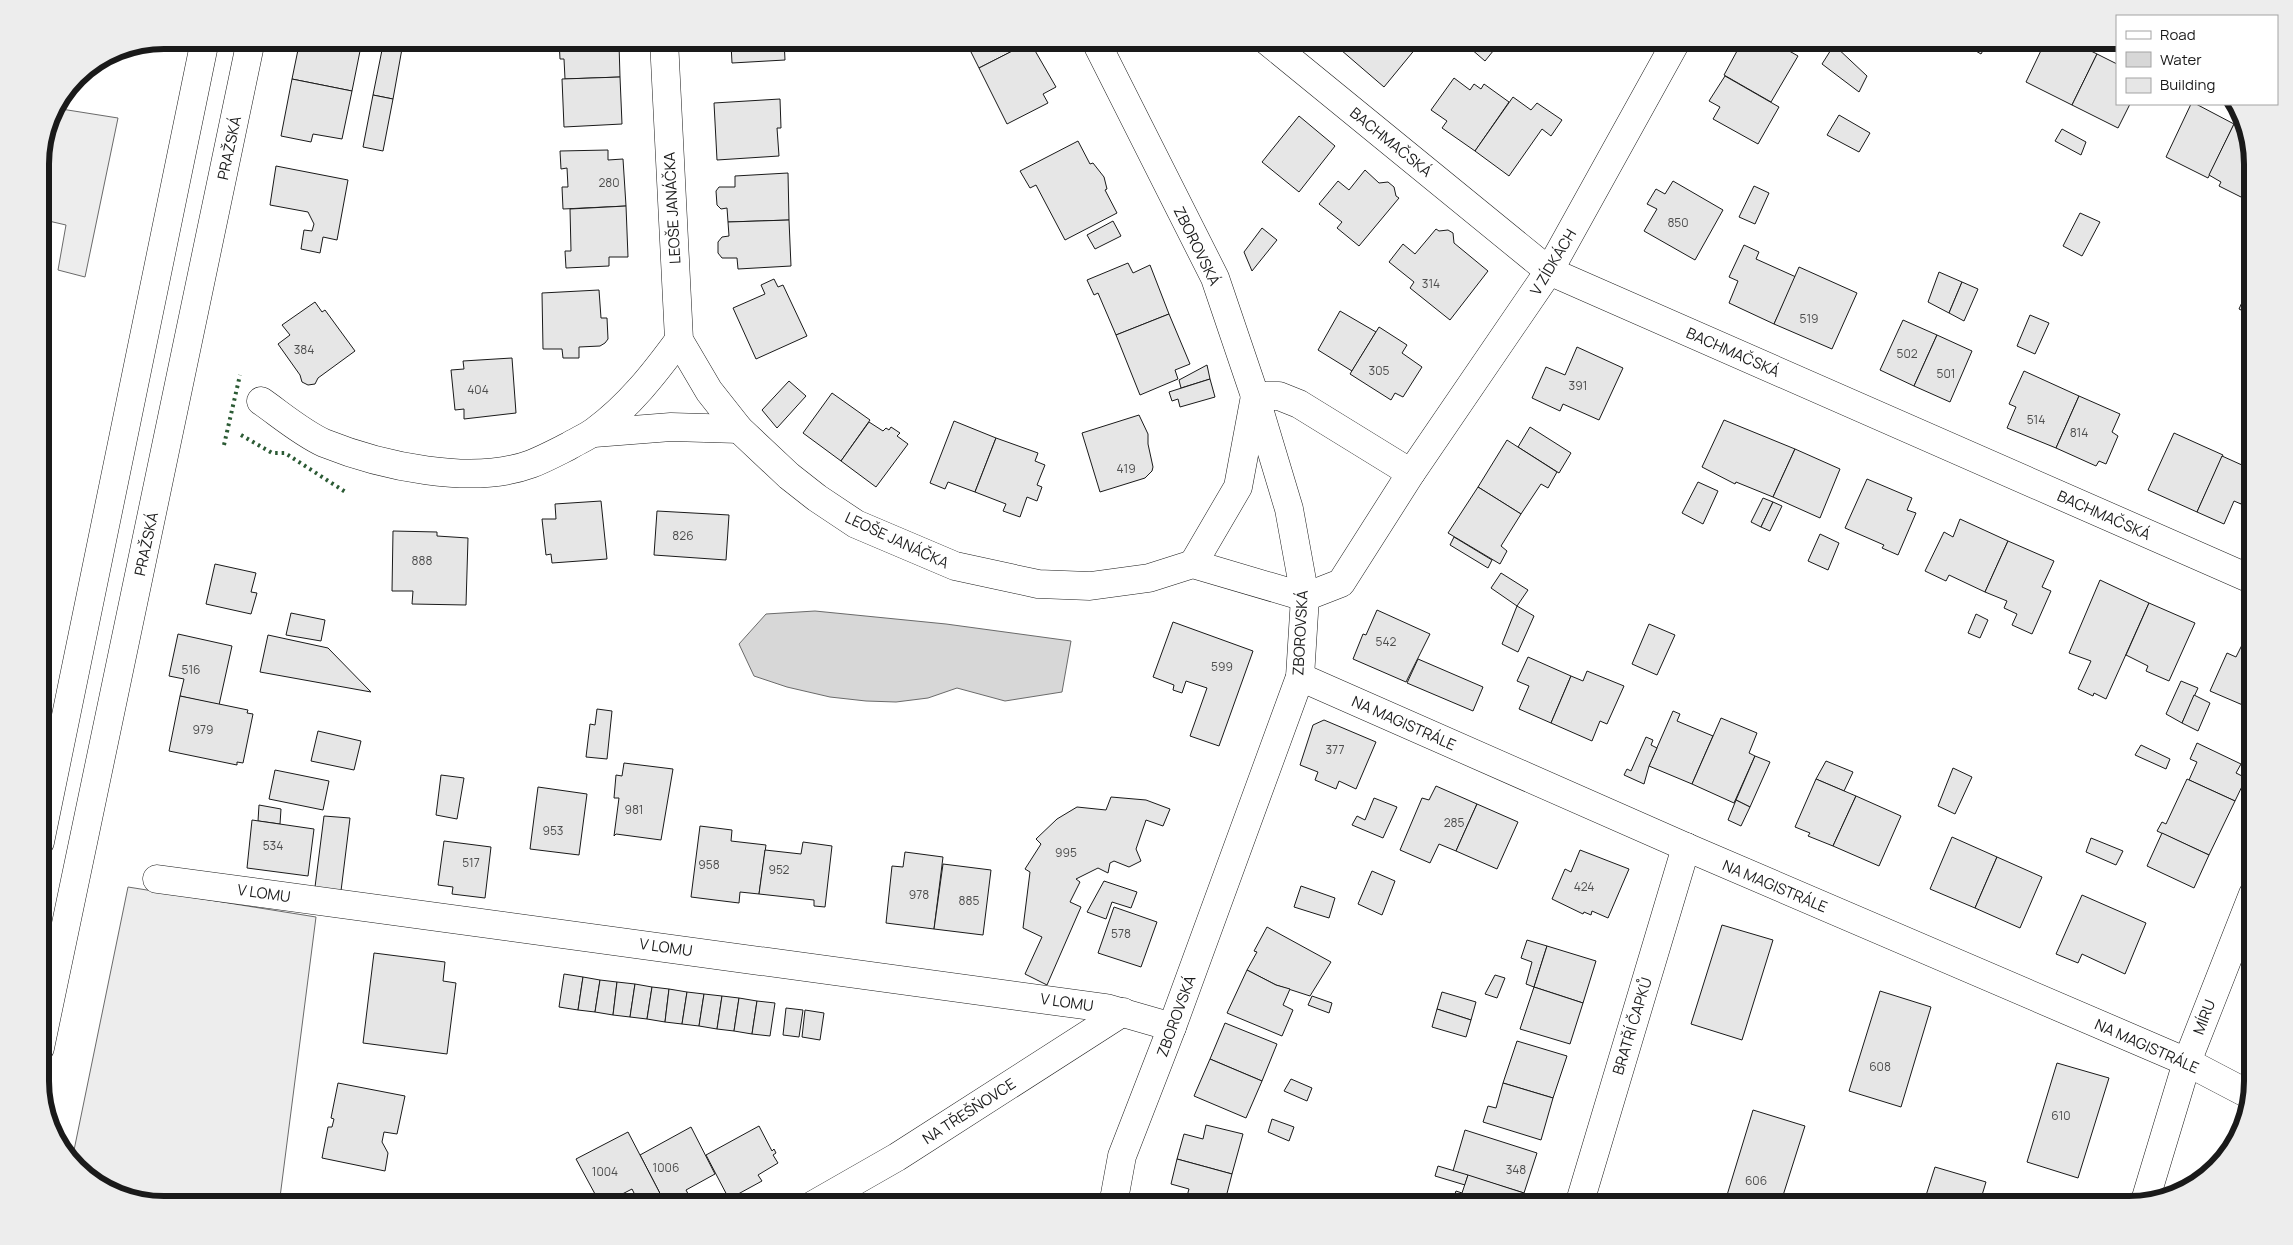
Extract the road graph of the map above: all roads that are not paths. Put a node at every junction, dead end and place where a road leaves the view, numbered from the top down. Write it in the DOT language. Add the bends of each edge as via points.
graph roads {
  1 [pos="203,49"];
  2 [pos="249,49"];
  3 [pos="664,49"];
  4 [pos="1100,49"];
  5 [pos="1277,49"];
  6 [pos="1673,49"];
  7 [pos="1549,271"];
  8 [pos="679,340"];
  9 [pos="1255,396"];
  10 [pos="261,401"];
  11 [pos="739,429"];
  12 [pos="594,433"];
  13 [pos="1411,473"];
  14 [pos="1193,564"];
  15 [pos="2244,576"];
  16 [pos="1305,597"];
  17 [pos="1300,677"];
  18 [pos="49,798"];
  19 [pos="1686,847"];
  20 [pos="157,879"];
  21 [pos="2244,917"];
  22 [pos="49,1005"];
  23 [pos="1123,1012"];
  24 [pos="1172,1026"];
  25 [pos="2187,1062"];
  26 [pos="2244,1092"];
  27 [pos="2147,1194"];
  28 [pos="829,1196"];
  29 [pos="1115,1196"];
  30 [pos="1582,1196"];
  1 -- 18 [label="street"];
  2 -- 22 [label="street, PRAŽSKÁ"];
  3 -- 8 [label="street, LEOŠE JANÁČKA"];
  4 -- 9 [label="street, ZBOROVSKÁ" via="1215,278"];
  5 -- 7 [label="street, BACHMAČSKÁ"];
  6 -- 7 [label="street, V ZÍDKÁCH"];
  7 -- 13 [label="street, V ZÍDKÁCH"];
  7 -- 15 [label="street, BACHMAČSKÁ"];
  8 -- 11 [label="street, LEOŠE JANÁČKA" via="709,391"];
  8 -- 12 [label="street" via="650,379"];
  9 -- 13 [label="street" via="1279,396 1299,404"];
  9 -- 14 [label="street" via="1238,487"];
  9 -- 16 [label="street, ZBOROVSKÁ" via="1289,509"];
  10 -- 12 [label="street" via="323,442 368,458 461,474 530,464"];
  11 -- 12 [label="street" via="671,427"];
  11 -- 14 [label="street, LEOŠE JANÁČKA" via="789,476 856,524 955,566 1038,584 1090,586 1149,578"];
  13 -- 16 [label="street, V ZÍDKÁCH" via="1341,584"];
  14 -- 16 [label="street"];
  16 -- 17 [label="street, ZBOROVSKÁ"];
  17 -- 19 [label="street, NA MAGISTRÁLE"];
  17 -- 24 [label="street, ZBOROVSKÁ"];
  19 -- 25 [label="street, NA MAGISTRÁLE"];
  19 -- 30 [label="street, BRATŘÍ ČAPKŮ"];
  20 -- 23 [label="street, V LOMU"];
  21 -- 25 [label="street, MÍRU"];
  23 -- 24 [label="street, V LOMU"];
  23 -- 28 [label="street, NA TŘEŠŇOVCE" via="897,1157"];
  24 -- 29 [label="street, ZBOROVSKÁ" via="1122,1156"];
  25 -- 26 [label="street, NA MAGISTRÁLE"];
  25 -- 27 [label="street, MÍRU"];
}
